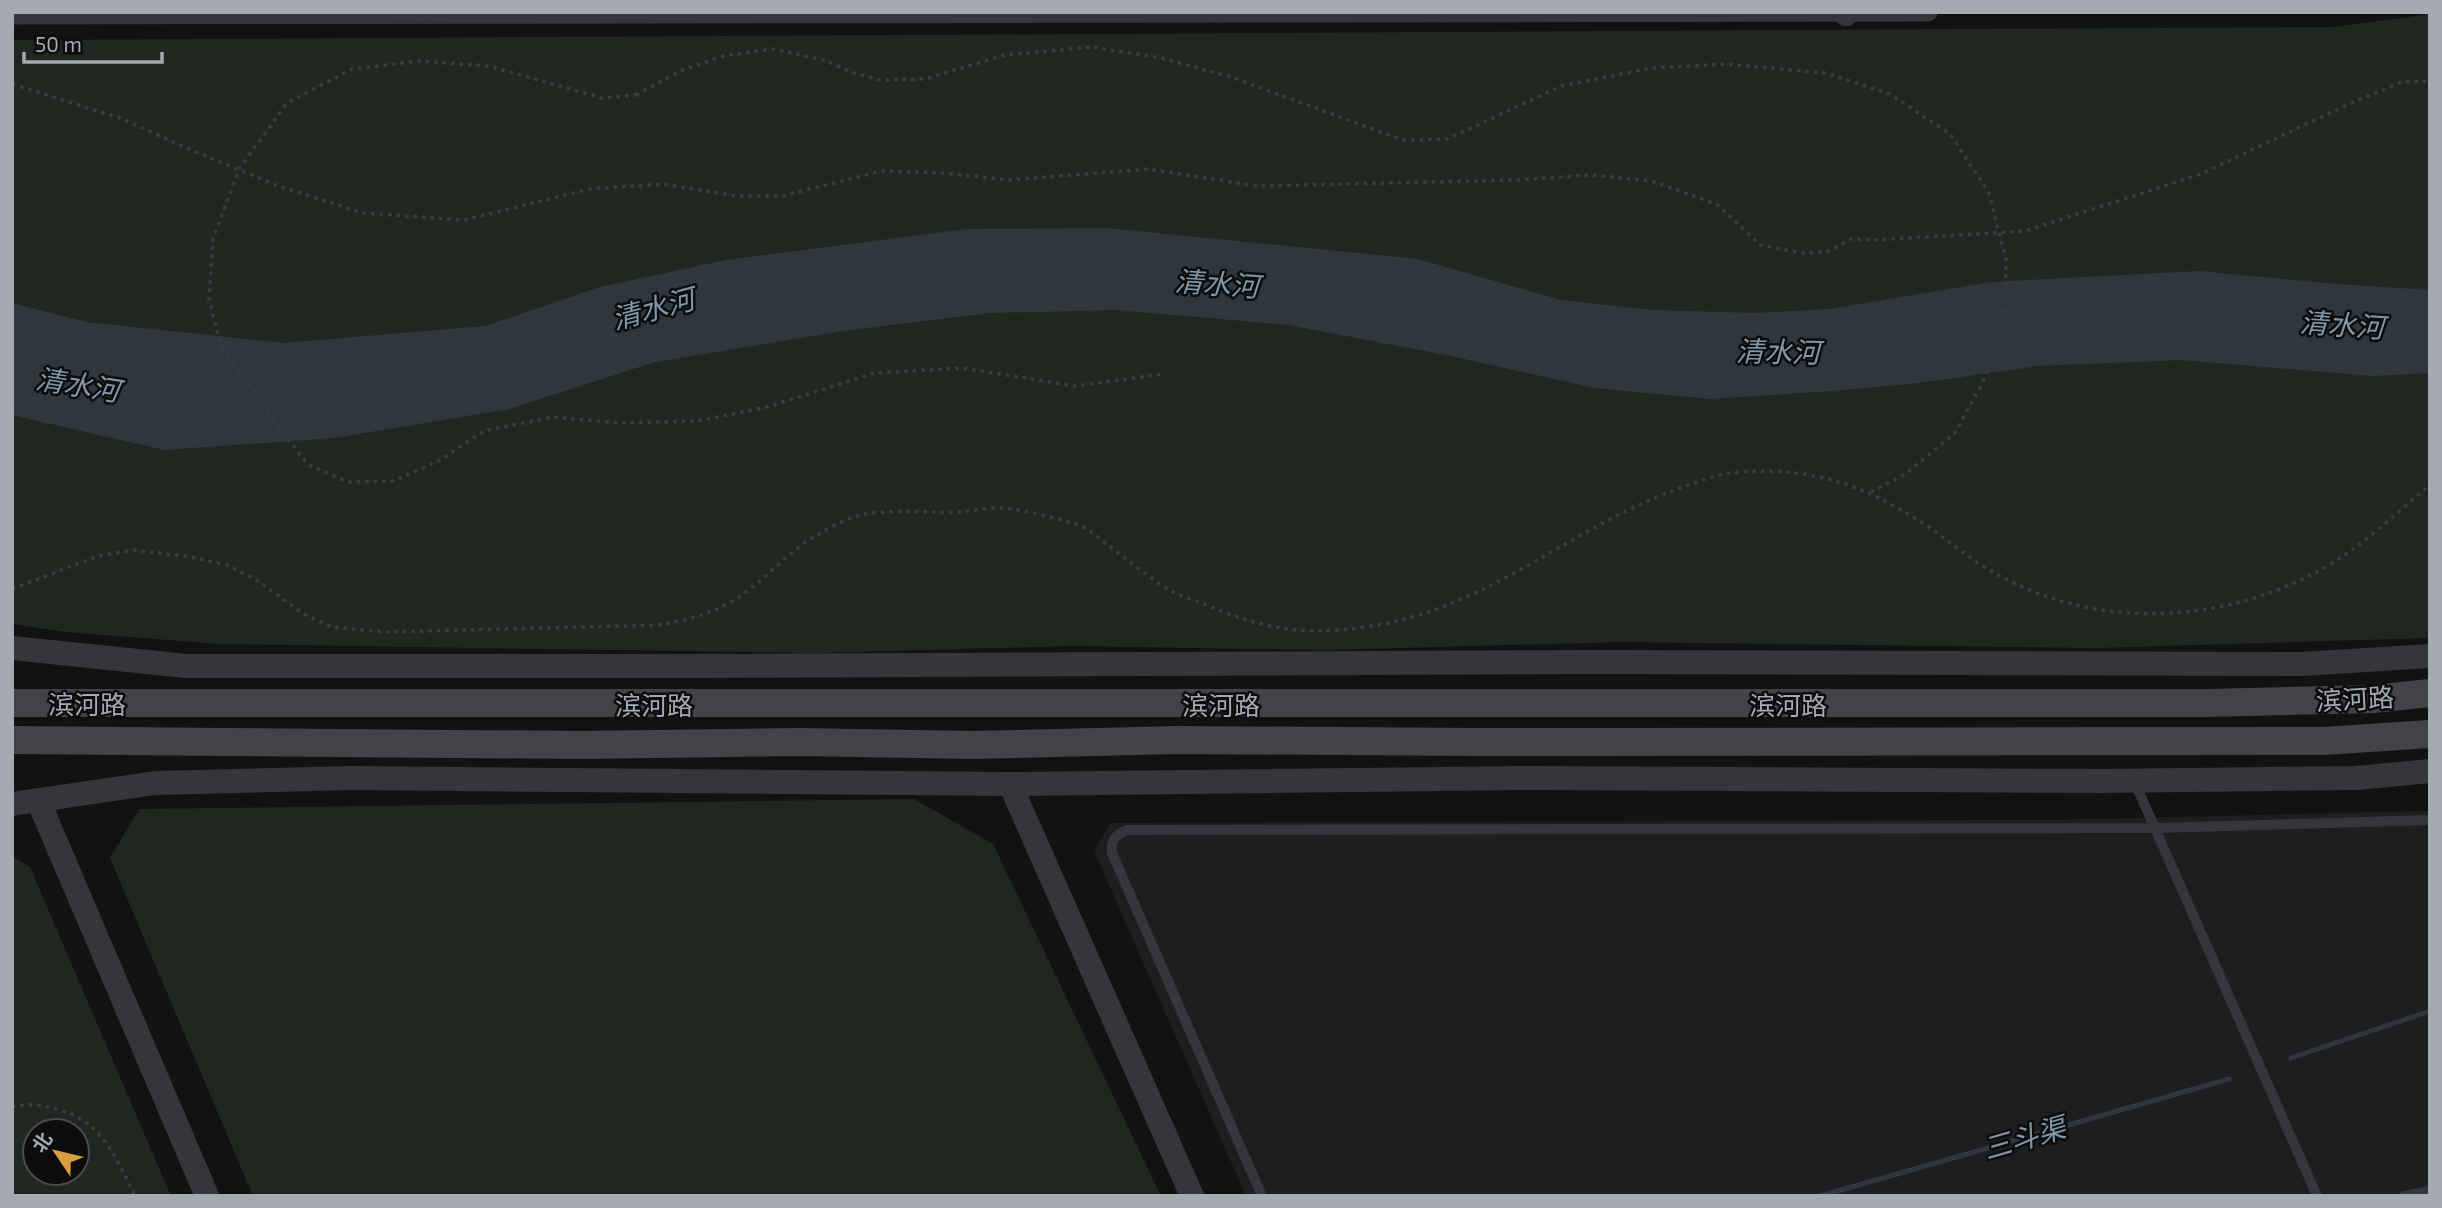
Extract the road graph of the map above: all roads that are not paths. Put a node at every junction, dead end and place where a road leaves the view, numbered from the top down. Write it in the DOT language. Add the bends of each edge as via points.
graph roads {
  1 [pos="1928,12"];
  2 [pos="311,13"];
  3 [pos="1846,13"];
  4 [pos="12,15"];
  5 [pos="12,648"];
  6 [pos="2430,656"];
  7 [pos="2430,693"];
  8 [pos="12,703"];
  9 [pos="2430,734"];
  10 [pos="13,740"];
  11 [pos="2430,771"];
  12 [pos="2134,780"];
  13 [pos="1010,784"];
  14 [pos="38,800"];
  15 [pos="12,804"];
  16 [pos="2430,820"];
  17 [pos="2155,828"];
  18 [pos="2430,1191"];
  19 [pos="207,1196"];
  20 [pos="1192,1196"];
  21 [pos="1262,1196"];
  22 [pos="2317,1196"];
  23 [pos="2404,1196"];
  1 -- 3 [label="street"];
  2 -- 3 [label="street"];
  2 -- 4 [label="street"];
  5 -- 6 [label="street" via="186,666 2302,664"];
  7 -- 8 [label="main road, 滨河路" via="2208,703"];
  9 -- 10 [label="main road, 滨河路" via="2323,741 1176,740 974,745"];
  11 -- 12 [label="street" via="2356,778"];
  12 -- 13 [label="street" via="1511,778"];
  12 -- 17 [label="lane"];
  13 -- 14 [label="street" via="352,778 155,783"];
  13 -- 20 [label="street"];
  14 -- 15 [label="street"];
  14 -- 19 [label="street"];
  16 -- 17 [label="lane"];
  17 -- 21 [label="lane" via="1127,830 1115,836 1112,853"];
  17 -- 22 [label="lane"];
  18 -- 23 [label="lane"];
}
